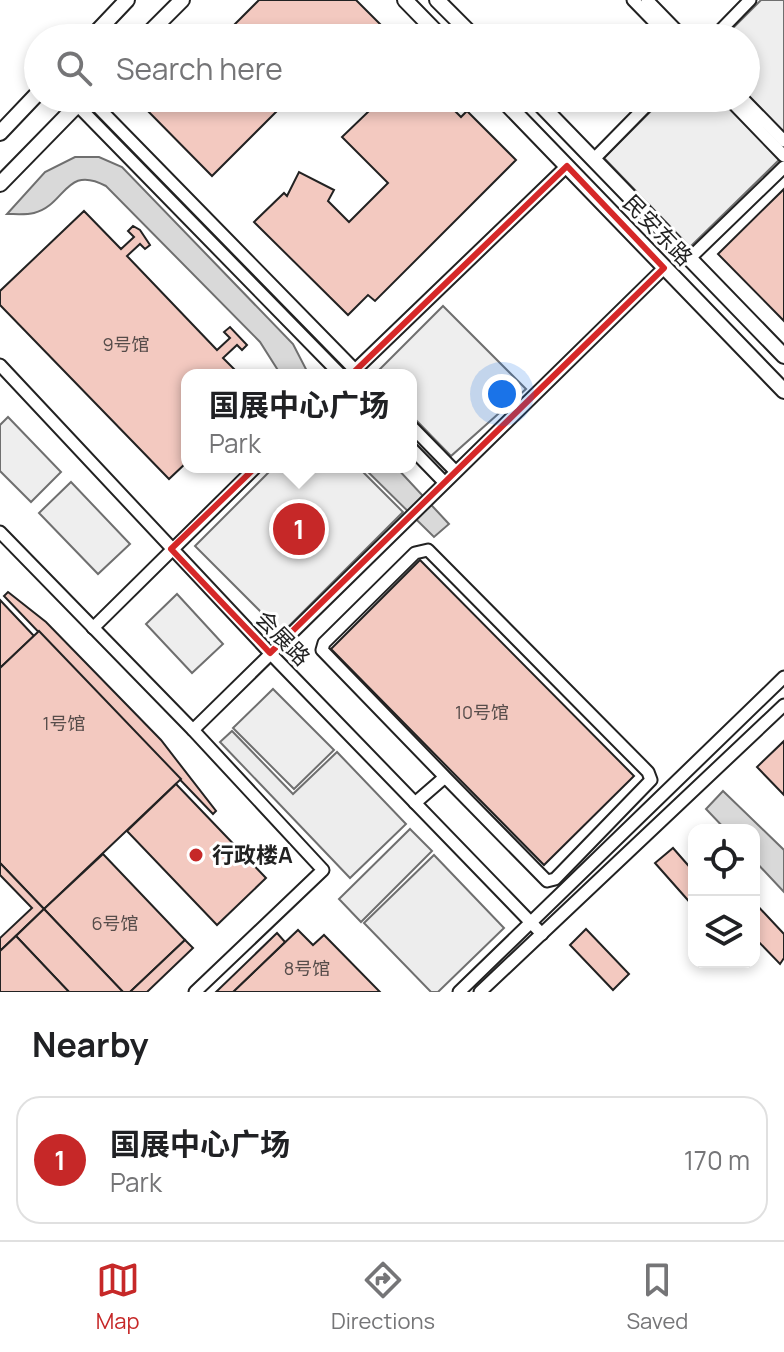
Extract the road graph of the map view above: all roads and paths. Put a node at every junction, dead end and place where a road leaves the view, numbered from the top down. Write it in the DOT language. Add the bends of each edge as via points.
graph roads {
  1 [pos="127,0"];
  2 [pos="182,0"];
  3 [pos="405,0"];
  4 [pos="633,0"];
  5 [pos="647,0"];
  6 [pos="750,0"];
  7 [pos="443,2"];
  8 [pos="104,24"];
  9 [pos="158,24"];
  10 [pos="428,24"];
  11 [pos="463,24"];
  12 [pos="656,24"];
  13 [pos="670,24"];
  14 [pos="727,24"];
  15 [pos="24,108"];
  16 [pos="71,112"];
  17 [pos="94,112"];
  18 [pos="95,112"];
  19 [pos="515,112"];
  20 [pos="548,112"];
  21 [pos="640,112"];
  22 [pos="742,112"];
  23 [pos="756,112"];
  24 [pos="0,133"];
  25 [pos="784,141"];
  26 [pos="784,156"];
  27 [pos="594,159"];
  28 [pos="567,166"];
  29 [pos="784,167"];
  30 [pos="0,184"];
  31 [pos="690,258"];
  32 [pos="664,268"];
  33 [pos="784,356"];
  34 [pos="0,365"];
  35 [pos="335,369"];
  36 [pos="351,369"];
  37 [pos="359,369"];
  38 [pos="784,391"];
  39 [pos="417,432"];
  40 [pos="417,454"];
  41 [pos="455,471"];
  42 [pos="250,473"];
  43 [pos="444,482"];
  44 [pos="0,532"];
  45 [pos="171,549"];
  46 [pos="93,628"];
  47 [pos="270,653"];
  48 [pos="784,677"];
  49 [pos="784,705"];
  50 [pos="193,730"];
  51 [pos="445,777"];
  52 [pos="415,803"];
  53 [pos="531,922"];
  54 [pos="542,934"];
  55 [pos="195,992"];
  56 [pos="459,992"];
  57 [pos="480,992"];
  1 -- 8 [label="main road"];
  2 -- 9 [label="main road"];
  3 -- 10 [label="main road"];
  4 -- 12 [label="street"];
  5 -- 13 [label="street"];
  6 -- 14 [label="street"];
  7 -- 11 [label="main road"];
  15 -- 24 [label="main road"];
  16 -- 30 [label="main road"];
  17 -- 35 [label="street"];
  18 -- 36 [label="street"];
  19 -- 28 [label="main road, 民安东路"];
  20 -- 27 [label="main road, 民安东路"];
  21 -- 27 [label="street"];
  22 -- 26 [label="street"];
  23 -- 25 [label="street"];
  27 -- 31 [label="main road, 民安东路"];
  28 -- 32 [label="main road, 民安东路"];
  28 -- 37 [label="street"];
  29 -- 31 [label="street"];
  31 -- 33 [label="main road, 民安东路"];
  32 -- 38 [label="main road, 民安东路"];
  32 -- 41 [label="street"];
  34 -- 45 [label="street, 会展路"];
  39 -- 41 [label="street"];
  40 -- 43 [label="street"];
  41 -- 43 [label="street"];
  42 -- 45 [label="street"];
  43 -- 47 [label="street"];
  44 -- 46 [label="street"];
  45 -- 46 [label="street"];
  45 -- 47 [label="street, 会展路"];
  46 -- 50 [label="street"];
  47 -- 50 [label="street"];
  47 -- 52 [label="street, 会展路"];
  48 -- 53 [label="street"];
  49 -- 54 [label="street"];
  50 -- 55 [label="street" via="323,870"];
  51 -- 51 [label="street" via="322,650 415,553 428,550 651,780 555,879 547,881"];
  51 -- 52 [label="street"];
  52 -- 53 [label="street, 会展路"];
  53 -- 54 [label="street, 会展路"];
  53 -- 56 [label="street"];
  54 -- 57 [label="street"];
}
